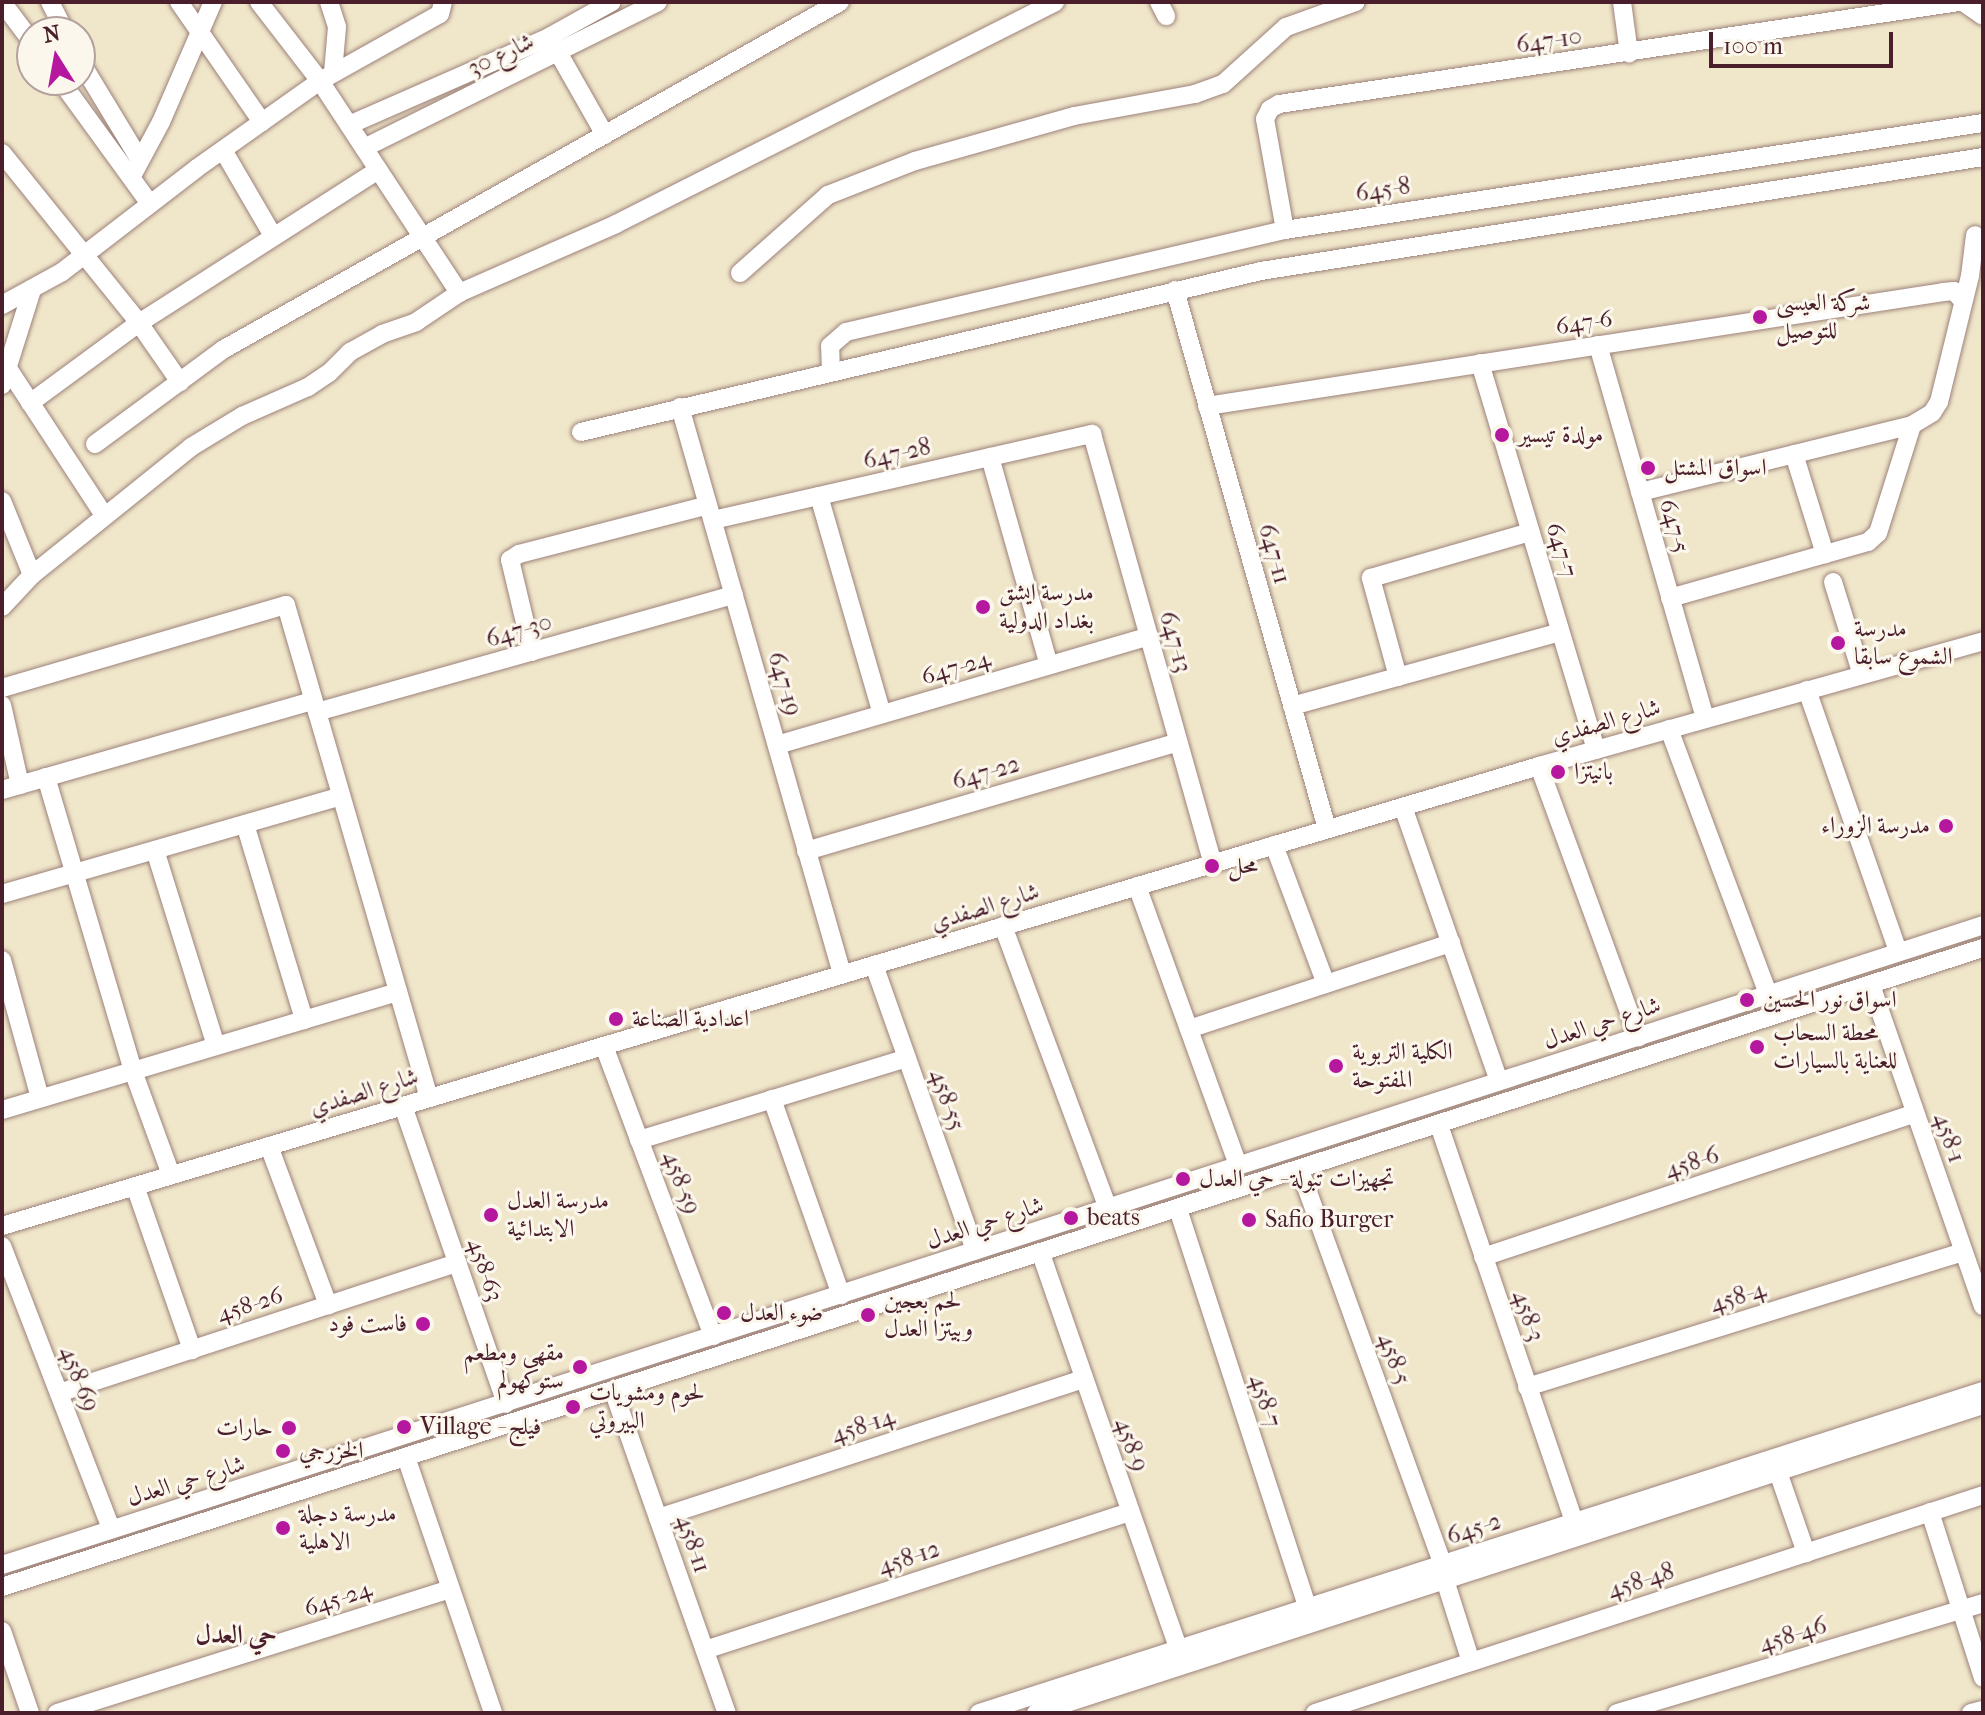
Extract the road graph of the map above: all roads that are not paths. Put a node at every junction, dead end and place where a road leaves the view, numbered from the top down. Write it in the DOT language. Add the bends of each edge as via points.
graph roads {
  1 [pos="2,2"];
  2 [pos="179,2"];
  3 [pos="213,2"];
  4 [pos="259,2"];
  5 [pos="329,2"];
  6 [pos="443,2"];
  7 [pos="612,2"];
  8 [pos="658,2"];
  9 [pos="840,2"];
  10 [pos="1055,2"];
  11 [pos="1356,2"];
  12 [pos="1622,2"];
  13 [pos="1961,2"];
  14 [pos="1024,9"];
  15 [pos="1983,16"];
  16 [pos="16,21"];
  17 [pos="200,30"];
  18 [pos="559,54"];
  19 [pos="1629,54"];
  20 [pos="327,77"];
  21 [pos="96,92"];
  22 [pos="74,96"];
  23 [pos="262,122"];
  24 [pos="1983,123"];
  25 [pos="349,125"];
  26 [pos="605,135"];
  27 [pos="364,148"];
  28 [pos="223,150"];
  29 [pos="2,153"];
  30 [pos="1983,157"];
  31 [pos="136,168"];
  32 [pos="1687,168"];
  33 [pos="378,170"];
  34 [pos="1691,203"];
  35 [pos="150,204"];
  36 [pos="1342,221"];
  37 [pos="1285,230"];
  38 [pos="1975,235"];
  39 [pos="273,236"];
  40 [pos="421,236"];
  41 [pos="86,255"];
  42 [pos="1347,256"];
  43 [pos="740,273"];
  44 [pos="32,290"];
  45 [pos="1175,290"];
  46 [pos="459,293"];
  47 [pos="1963,301"];
  48 [pos="2,303"];
  49 [pos="139,323"];
  50 [pos="1598,345"];
  51 [pos="1480,363"];
  52 [pos="831,372"];
  53 [pos="5,377"];
  54 [pos="180,382"];
  55 [pos="30,403"];
  56 [pos="1207,406"];
  57 [pos="680,407"];
  58 [pos="1912,425"];
  59 [pos="581,432"];
  60 [pos="1092,434"];
  61 [pos="95,444"];
  62 [pos="1794,454"];
  63 [pos="990,457"];
  64 [pos="1640,492"];
  65 [pos="819,496"];
  66 [pos="2,501"];
  67 [pos="711,513"];
  68 [pos="104,515"];
  69 [pos="1530,532"];
  70 [pos="1825,554"];
  71 [pos="32,575"];
  72 [pos="1833,582"];
  73 [pos="734,595"];
  74 [pos="1670,598"];
  75 [pos="3,602"];
  76 [pos="1560,632"];
  77 [pos="1149,636"];
  78 [pos="1983,641"];
  79 [pos="532,652"];
  80 [pos="1049,665"];
  81 [pos="1862,675"];
  82 [pos="1398,677"];
  83 [pos="2,688"];
  84 [pos="1807,690"];
  85 [pos="2,705"];
  86 [pos="1292,706"];
  87 [pos="315,707"];
  88 [pos="882,714"];
  89 [pos="1705,719"];
  90 [pos="1669,729"];
  91 [pos="1178,742"];
  92 [pos="777,745"];
  93 [pos="1596,750"];
  94 [pos="1539,766"];
  95 [pos="46,777"];
  96 [pos="11,788"];
  97 [pos="341,796"];
  98 [pos="1403,807"];
  99 [pos="245,824"];
  100 [pos="1327,829"];
  101 [pos="1274,845"];
  102 [pos="155,850"];
  103 [pos="806,851"];
  104 [pos="1213,864"];
  105 [pos="73,873"];
  106 [pos="1137,886"];
  107 [pos="2,894"];
  108 [pos="1983,925"];
  109 [pos="1003,926"];
  110 [pos="1451,943"];
  111 [pos="1983,948"];
  112 [pos="1891,955"];
  113 [pos="2,960"];
  114 [pos="874,965"];
  115 [pos="842,974"];
  116 [pos="1891,978"];
  117 [pos="1326,984"];
  118 [pos="1871,985"];
  119 [pos="398,992"];
  120 [pos="1768,994"];
  121 [pos="304,1020"];
  122 [pos="1693,1020"];
  123 [pos="1189,1029"];
  124 [pos="1638,1037"];
  125 [pos="1699,1040"];
  126 [pos="216,1046"];
  127 [pos="604,1046"];
  128 [pos="907,1058"];
  129 [pos="133,1071"];
  130 [pos="1499,1081"];
  131 [pos="40,1098"];
  132 [pos="429,1098"];
  133 [pos="772,1099"];
  134 [pos="403,1106"];
  135 [pos="2,1110"];
  136 [pos="1915,1113"];
  137 [pos="1439,1125"];
  138 [pos="639,1140"];
  139 [pos="269,1146"];
  140 [pos="1238,1165"];
  141 [pos="1300,1170"];
  142 [pos="171,1175"];
  143 [pos="135,1186"];
  144 [pos="1108,1208"];
  145 [pos="1178,1209"];
  146 [pos="2,1226"];
  147 [pos="2,1246"];
  148 [pos="975,1251"];
  149 [pos="1963,1252"];
  150 [pos="1041,1254"];
  151 [pos="1483,1257"];
  152 [pos="457,1263"];
  153 [pos="894,1278"];
  154 [pos="841,1295"];
  155 [pos="902,1298"];
  156 [pos="328,1305"];
  157 [pos="1983,1306"];
  158 [pos="713,1336"];
  159 [pos="192,1350"];
  160 [pos="1083,1379"];
  161 [pos="1527,1387"];
  162 [pos="613,1390"];
  163 [pos="1983,1391"];
  164 [pos="59,1393"];
  165 [pos="506,1404"];
  166 [pos="1983,1405"];
  167 [pos="406,1457"];
  168 [pos="319,1464"];
  169 [pos="1778,1472"];
  170 [pos="326,1482"];
  171 [pos="1983,1495"];
  172 [pos="1129,1512"];
  173 [pos="1930,1512"];
  174 [pos="658,1518"];
  175 [pos="1574,1521"];
  176 [pos="111,1529"];
  177 [pos="1806,1553"];
  178 [pos="2,1565"];
  179 [pos="1444,1572"];
  180 [pos="2,1587"];
  181 [pos="450,1589"];
  182 [pos="1983,1603"];
  183 [pos="1307,1607"];
  184 [pos="1961,1610"];
  185 [pos="2,1631"];
  186 [pos="1240,1638"];
  187 [pos="705,1650"];
  188 [pos="1179,1650"];
  189 [pos="1471,1662"];
  190 [pos="1983,1678"];
  191 [pos="1079,1706"];
  192 [pos="1983,1710"];
  193 [pos="30,1713"];
  194 [pos="57,1713"];
  195 [pos="493,1713"];
  196 [pos="727,1713"];
  197 [pos="979,1713"];
  198 [pos="1036,1713"];
  199 [pos="1315,1713"];
  200 [pos="1617,1713"];
  201 [pos="1971,1713"];
  1 -- 16 [label="street"];
  2 -- 17 [label="street"];
  3 -- 17 [label="street"];
  4 -- 20 [label="street"];
  5 -- 20 [label="street" via="337,27"];
  6 -- 20 [label="street" via="440,14"];
  7 -- 25 [label="street, شارع 30" via="547,38"];
  8 -- 18 [label="street, شارع 30"];
  9 -- 26 [label="street"];
  10 -- 14 [label="street"];
  11 -- 43 [label="street" via="1286,27 1223,84 1074,116 915,161 828,195"];
  12 -- 19 [label="street"];
  13 -- 15 [label="street"];
  13 -- 19 [label="street, 647-10"];
  14 -- 46 [label="street" via="616,224"];
  17 -- 23 [label="street"];
  17 -- 31 [label="street"];
  18 -- 26 [label="street"];
  18 -- 27 [label="street, شارع 30"];
  19 -- 37 [label="street, 647-10" via="1279,104 1265,119"];
  20 -- 23 [label="street"];
  20 -- 25 [label="street"];
  21 -- 31 [label="street"];
  22 -- 31 [label="street"];
  23 -- 28 [label="street"];
  24 -- 32 [label="street, 645-8"];
  25 -- 27 [label="street"];
  26 -- 40 [label="street"];
  27 -- 33 [label="street"];
  28 -- 35 [label="street"];
  28 -- 39 [label="street"];
  29 -- 41 [label="street"];
  30 -- 34 [label="street"];
  31 -- 35 [label="street"];
  32 -- 34 [label="street"];
  32 -- 36 [label="street, 645-8"];
  33 -- 39 [label="street"];
  33 -- 40 [label="street"];
  34 -- 42 [label="street"];
  35 -- 41 [label="street"];
  36 -- 37 [label="street, 645-8"];
  36 -- 42 [label="street"];
  37 -- 52 [label="street, 645-8" via="846,332 830,346"];
  38 -- 47 [label="street"];
  39 -- 49 [label="street"];
  40 -- 46 [label="street"];
  40 -- 54 [label="street" via="224,349"];
  41 -- 44 [label="street"];
  41 -- 49 [label="street"];
  42 -- 45 [label="street"];
  44 -- 48 [label="street"];
  44 -- 53 [label="street"];
  45 -- 52 [label="street"];
  45 -- 56 [label="street, 647-11"];
  46 -- 68 [label="street" via="416,322 350,352 308,387 242,416 191,447"];
  47 -- 50 [label="street, 647-6" via="1954,291 1943,292"];
  47 -- 58 [label="street" via="1939,402"];
  49 -- 54 [label="street"];
  49 -- 55 [label="street"];
  50 -- 51 [label="street, 647-6"];
  50 -- 64 [label="street, 647-5"];
  51 -- 56 [label="street, 647-6"];
  51 -- 69 [label="street, 647-7"];
  52 -- 57 [label="street"];
  53 -- 55 [label="street"];
  54 -- 61 [label="street"];
  55 -- 68 [label="street"];
  56 -- 86 [label="street, 647-11"];
  57 -- 59 [label="street"];
  57 -- 67 [label="street, 647-19"];
  58 -- 62 [label="street"];
  58 -- 70 [label="street" via="1878,533 1868,542"];
  60 -- 63 [label="street, 647-28"];
  60 -- 77 [label="street, 647-13"];
  62 -- 64 [label="street"];
  62 -- 70 [label="street"];
  63 -- 65 [label="street, 647-28"];
  63 -- 80 [label="street"];
  64 -- 74 [label="street, 647-5"];
  65 -- 67 [label="street, 647-28"];
  65 -- 88 [label="street"];
  66 -- 71 [label="street"];
  67 -- 73 [label="street, 647-19"];
  67 -- 79 [label="street, 647-28" via="510,560"];
  68 -- 71 [label="street"];
  69 -- 76 [label="street, 647-7"];
  69 -- 82 [label="street" via="1371,578"];
  70 -- 74 [label="street"];
  71 -- 75 [label="street"];
  72 -- 81 [label="street"];
  73 -- 79 [label="street, 647-30"];
  73 -- 92 [label="street, 647-19"];
  74 -- 89 [label="street, 647-5"];
  76 -- 82 [label="street"];
  76 -- 93 [label="street, 647-7"];
  77 -- 80 [label="street, 647-24"];
  77 -- 91 [label="street, 647-13"];
  78 -- 81 [label="street, شارع الصفدي"];
  79 -- 87 [label="street, 647-30"];
  80 -- 88 [label="street, 647-24"];
  81 -- 84 [label="street, شارع الصفدي"];
  82 -- 86 [label="street"];
  83 -- 87 [label="street" via="286,605"];
  84 -- 89 [label="street, شارع الصفدي"];
  84 -- 112 [label="street"];
  85 -- 96 [label="street"];
  86 -- 100 [label="street, 647-11"];
  87 -- 95 [label="street, 647-30"];
  87 -- 97 [label="street"];
  88 -- 92 [label="street, 647-24"];
  89 -- 90 [label="street, شارع الصفدي"];
  90 -- 93 [label="street, شارع الصفدي"];
  90 -- 120 [label="street"];
  91 -- 103 [label="street, 647-22"];
  91 -- 104 [label="street, 647-13"];
  92 -- 103 [label="street, 647-19"];
  93 -- 94 [label="street, شارع الصفدي"];
  94 -- 98 [label="street, شارع الصفدي"];
  94 -- 124 [label="street"];
  95 -- 96 [label="street, 647-30"];
  95 -- 105 [label="street"];
  97 -- 99 [label="street"];
  97 -- 119 [label="street"];
  98 -- 100 [label="street, شارع الصفدي"];
  98 -- 110 [label="street"];
  99 -- 102 [label="street"];
  99 -- 121 [label="street"];
  100 -- 101 [label="street, شارع الصفدي"];
  101 -- 104 [label="street, شارع الصفدي"];
  101 -- 117 [label="street"];
  102 -- 105 [label="street"];
  102 -- 126 [label="street"];
  103 -- 115 [label="street, 647-19"];
  104 -- 106 [label="street, شارع الصفدي"];
  105 -- 107 [label="street"];
  105 -- 129 [label="street"];
  106 -- 109 [label="street, شارع الصفدي"];
  106 -- 123 [label="street"];
  108 -- 112 [label="street, شارع حي العدل"];
  109 -- 114 [label="street, شارع الصفدي"];
  109 -- 144 [label="street"];
  110 -- 117 [label="street"];
  110 -- 130 [label="street"];
  111 -- 116 [label="street, شارع حي العدل"];
  112 -- 116 [label="street"];
  112 -- 120 [label="street, شارع حي العدل"];
  113 -- 131 [label="street"];
  114 -- 115 [label="street, شارع الصفدي"];
  114 -- 128 [label="street, 458-55"];
  115 -- 127 [label="street, شارع الصفدي"];
  116 -- 118 [label="street, شارع حي العدل"];
  117 -- 123 [label="street"];
  118 -- 125 [label="street, شارع حي العدل"];
  118 -- 136 [label="street, 458-1"];
  119 -- 121 [label="street"];
  119 -- 132 [label="street"];
  120 -- 122 [label="street, شارع حي العدل"];
  121 -- 126 [label="street"];
  122 -- 124 [label="street, شارع حي العدل"];
  122 -- 125 [label="street"];
  123 -- 140 [label="street"];
  124 -- 130 [label="street, شارع حي العدل"];
  125 -- 137 [label="street, شارع حي العدل"];
  126 -- 129 [label="street"];
  127 -- 132 [label="street, شارع الصفدي"];
  127 -- 138 [label="street, 458-59"];
  128 -- 133 [label="street"];
  128 -- 148 [label="street, 458-55"];
  129 -- 131 [label="street"];
  129 -- 142 [label="street"];
  130 -- 140 [label="street, شارع حي العدل"];
  131 -- 135 [label="street"];
  132 -- 134 [label="street, شارع الصفدي"];
  133 -- 138 [label="street"];
  133 -- 154 [label="street"];
  134 -- 139 [label="street, شارع الصفدي"];
  134 -- 152 [label="street, 458-63"];
  136 -- 149 [label="street, 458-1"];
  136 -- 151 [label="street, 458-6"];
  137 -- 141 [label="street, شارع حي العدل"];
  137 -- 151 [label="street, 458-3"];
  138 -- 158 [label="street, 458-59"];
  139 -- 142 [label="street, شارع الصفدي"];
  139 -- 156 [label="street"];
  140 -- 144 [label="street, شارع حي العدل"];
  141 -- 145 [label="street, شارع حي العدل"];
  141 -- 179 [label="street, 458-5"];
  142 -- 143 [label="street, شارع الصفدي"];
  143 -- 146 [label="street, شارع الصفدي"];
  143 -- 159 [label="street"];
  144 -- 148 [label="street, شارع حي العدل"];
  145 -- 150 [label="street, شارع حي العدل"];
  145 -- 183 [label="street, 458-7"];
  147 -- 164 [label="street, 458-69"];
  148 -- 153 [label="street, شارع حي العدل"];
  149 -- 157 [label="street, 458-1"];
  149 -- 161 [label="street, 458-4"];
  150 -- 155 [label="street, شارع حي العدل"];
  150 -- 160 [label="street, 458-9"];
  151 -- 161 [label="street, 458-3"];
  152 -- 156 [label="street, 458-26"];
  152 -- 165 [label="street, 458-63"];
  153 -- 154 [label="street, شارع حي العدل"];
  153 -- 155 [label="street"];
  154 -- 158 [label="street, شارع حي العدل"];
  155 -- 162 [label="street, شارع حي العدل"];
  156 -- 159 [label="street, 458-26"];
  158 -- 165 [label="street, شارع حي العدل"];
  159 -- 164 [label="street, 458-26"];
  160 -- 172 [label="street, 458-9"];
  160 -- 174 [label="street, 458-14"];
  161 -- 175 [label="street, 458-3"];
  162 -- 167 [label="street, شارع حي العدل"];
  162 -- 174 [label="street, 458-11"];
  163 -- 175 [label="street, 645-2"];
  164 -- 176 [label="street, 458-69"];
  165 -- 168 [label="street, شارع حي العدل"];
  166 -- 169 [label="street, 645-2"];
  167 -- 170 [label="street, شارع حي العدل"];
  167 -- 181 [label="street"];
  168 -- 170 [label="street"];
  168 -- 176 [label="street, شارع حي العدل"];
  169 -- 177 [label="street"];
  169 -- 179 [label="street, 645-2"];
  170 -- 180 [label="street, شارع حي العدل"];
  171 -- 173 [label="street, 458-48"];
  172 -- 187 [label="street, 458-12"];
  172 -- 188 [label="street, 458-9"];
  173 -- 177 [label="street, 458-48"];
  173 -- 184 [label="street"];
  174 -- 187 [label="street, 458-11"];
  175 -- 179 [label="street, 645-2"];
  176 -- 178 [label="street, شارع حي العدل"];
  177 -- 189 [label="street, 458-48"];
  179 -- 183 [label="street, 645-2"];
  179 -- 186 [label="street, 645-2"];
  179 -- 189 [label="street, 458-5"];
  181 -- 194 [label="street, 645-24"];
  181 -- 195 [label="street"];
  182 -- 184 [label="street, 458-46"];
  183 -- 186 [label="street, 645-2"];
  184 -- 190 [label="street"];
  184 -- 200 [label="street, 458-46"];
  185 -- 193 [label="street"];
  186 -- 188 [label="street, 645-2"];
  186 -- 191 [label="street, 645-2"];
  187 -- 196 [label="street, 458-11"];
  188 -- 197 [label="street, 645-2"];
  189 -- 199 [label="street, 458-48"];
  191 -- 198 [label="street, 645-2"];
  192 -- 201 [label="street"];
}
